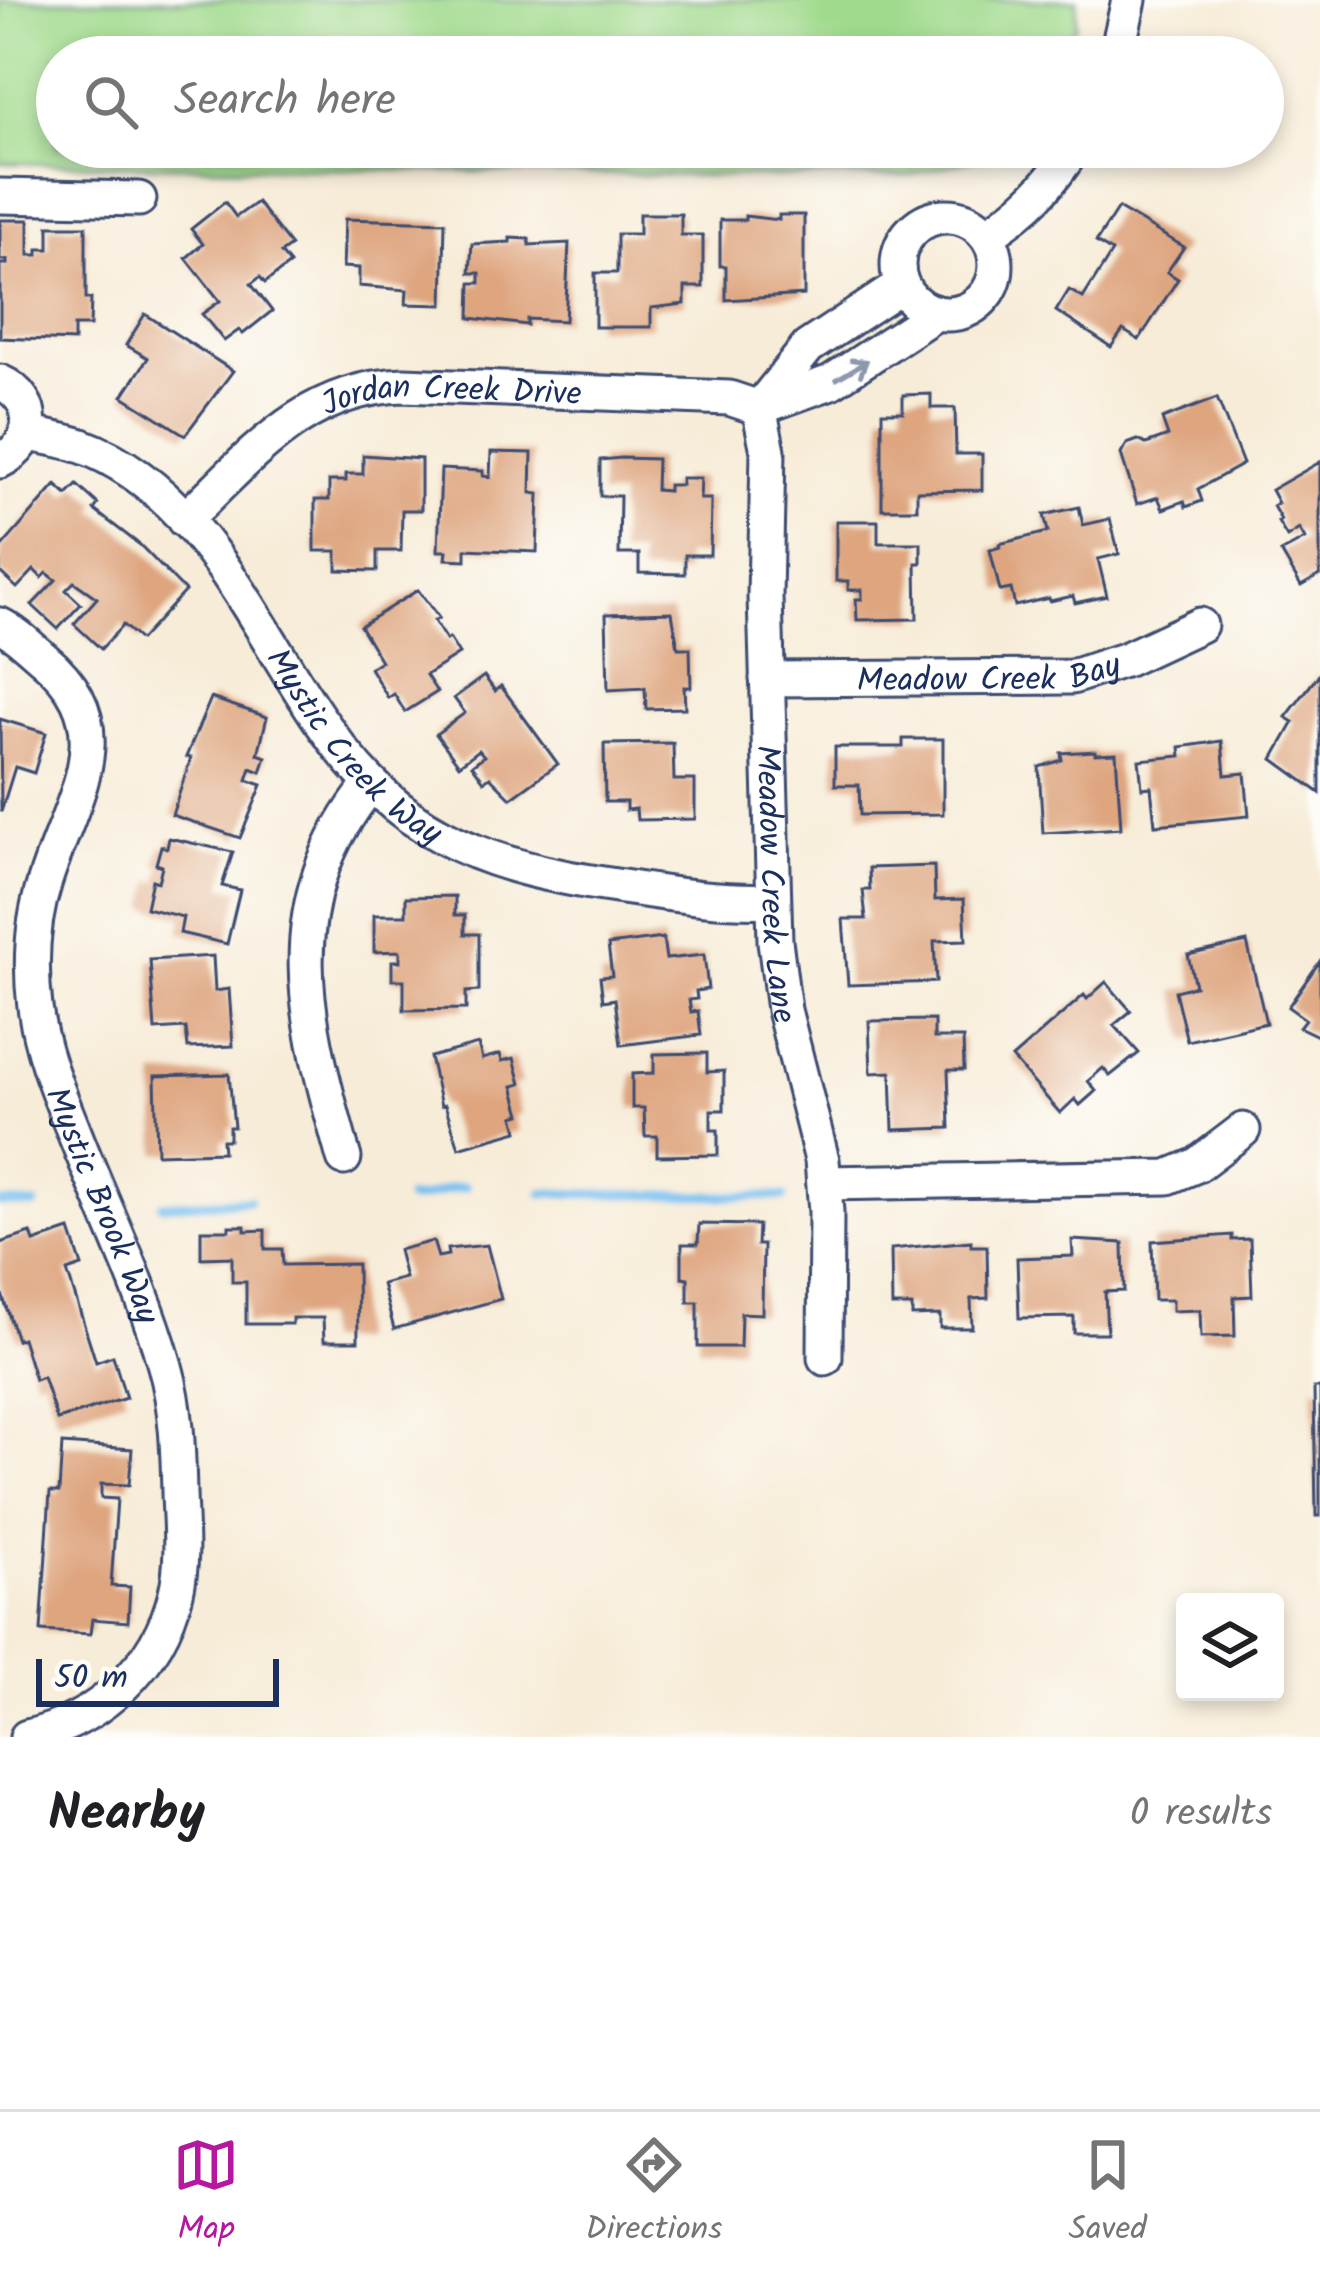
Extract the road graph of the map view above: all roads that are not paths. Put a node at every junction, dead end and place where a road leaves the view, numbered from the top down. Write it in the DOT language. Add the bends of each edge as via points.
graph roads {
  1 [pos="1129,0"];
  2 [pos="1121,36"];
  3 [pos="1061,168"];
  4 [pos="0,196"];
  5 [pos="139,199"];
  6 [pos="987,235"];
  7 [pos="902,285"];
  8 [pos="936,313"];
  9 [pos="0,382"];
  10 [pos="758,408"];
  11 [pos="28,434"];
  12 [pos="0,461"];
  13 [pos="184,520"];
  14 [pos="0,625"];
  15 [pos="1200,625"];
  16 [pos="767,679"];
  17 [pos="371,784"];
  18 [pos="772,900"];
  19 [pos="1243,1130"];
  20 [pos="344,1159"];
  21 [pos="824,1183"];
  22 [pos="825,1358"];
  23 [pos="27,1737"];
  1 -- 2 [label="street"];
  3 -- 6 [label="street"];
  4 -- 5 [label="street"];
  6 -- 7 [label="street" via="952,215 931,218 901,245"];
  6 -- 8 [label="street" via="997,267 984,298 970,309"];
  7 -- 8 [label="street"];
  7 -- 10 [label="street" via="808,347"];
  10 -- 8 [label="street, one-way" via="831,382"];
  9 -- 11 [label="street" via="27,406"];
  10 -- 13 [label="street, Jordan Creek Drive" via="729,398 360,389 300,415"];
  10 -- 16 [label="street, Meadow Creek Lane" via="767,451"];
  11 -- 12 [label="street"];
  11 -- 13 [label="street, Mystic Creek Way" via="112,461"];
  13 -- 17 [label="street, Mystic Creek Way"];
  14 -- 23 [label="street, Mystic Brook Way" via="64,678 88,727 85,772 38,909 35,1007 47,1065 165,1366 177,1428 181,1545 176,1593 159,1638 131,1677 92,1711"];
  15 -- 16 [label="street, Meadow Creek Bay" via="1072,677"];
  16 -- 18 [label="street, Meadow Creek Lane"];
  17 -- 18 [label="street, Mystic Creek Way" via="445,839 517,868 705,899"];
  17 -- 20 [label="street" via="323,867 305,959 308,1022"];
  18 -- 21 [label="street, Meadow Creek Lane" via="781,995"];
  19 -- 21 [label="street" via="1197,1166 1168,1177"];
  21 -- 22 [label="street, Meadow Creek Lane"];
}
